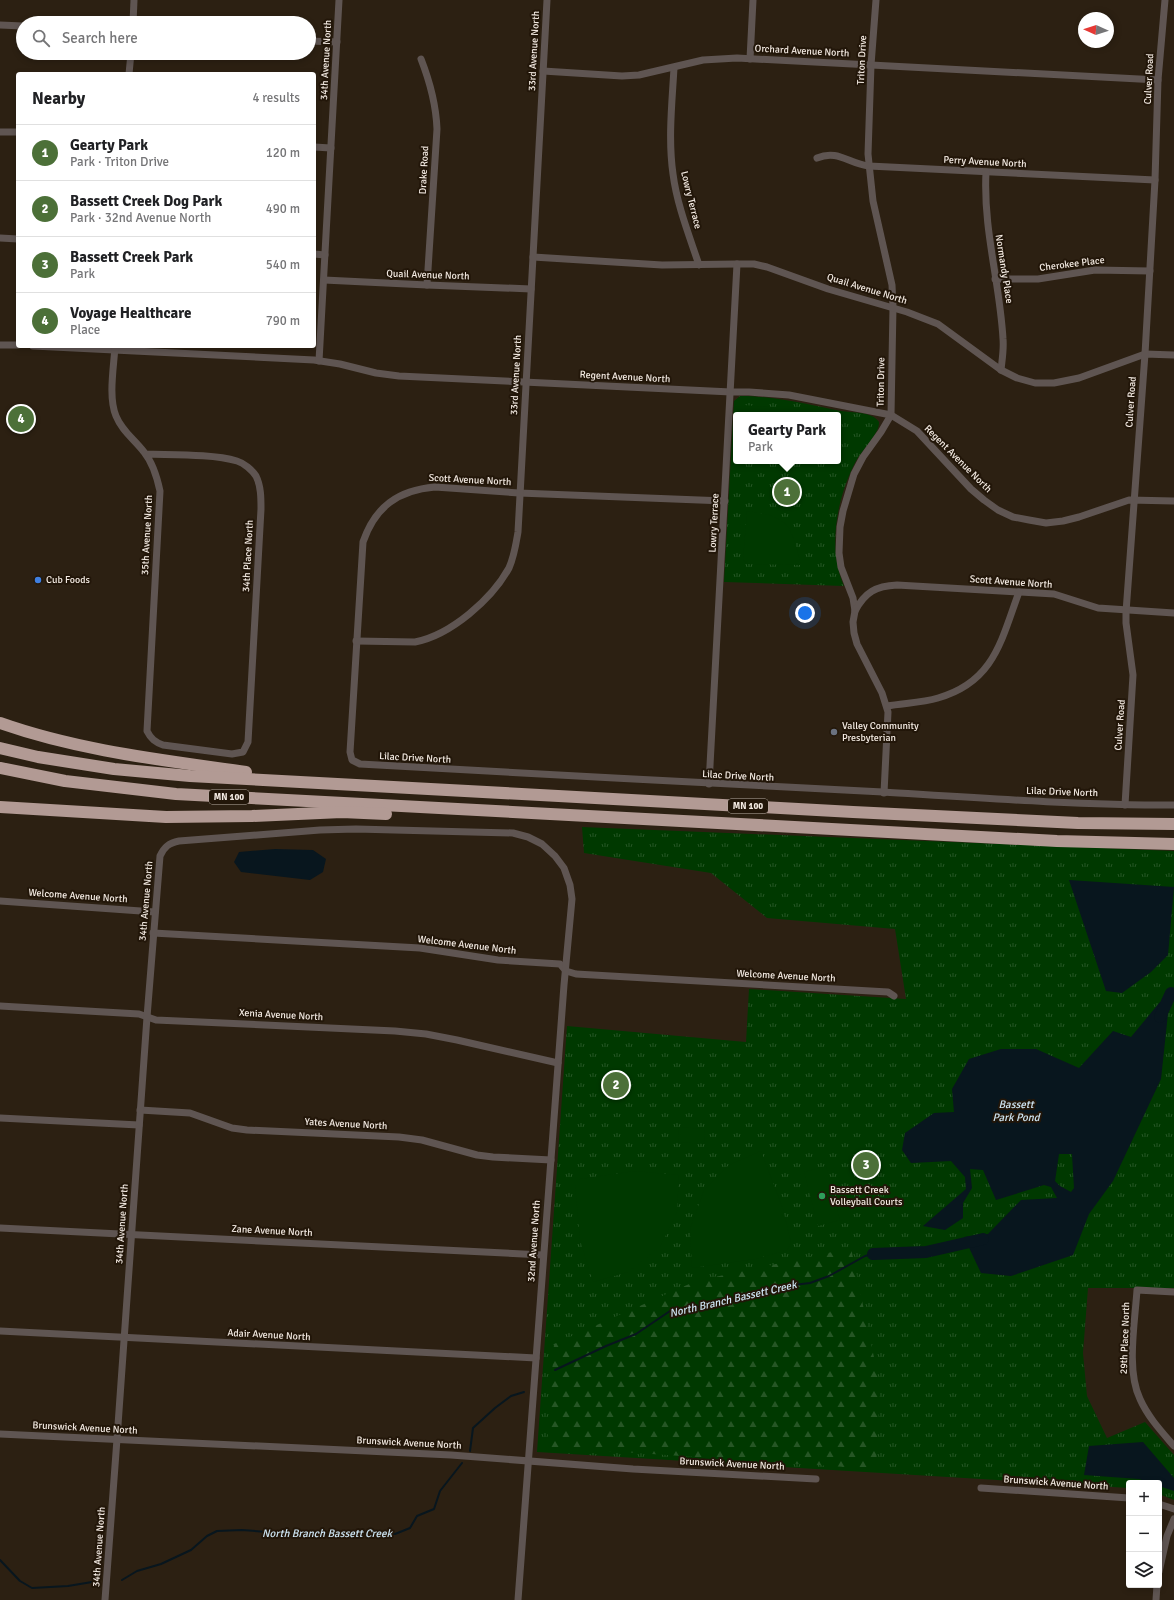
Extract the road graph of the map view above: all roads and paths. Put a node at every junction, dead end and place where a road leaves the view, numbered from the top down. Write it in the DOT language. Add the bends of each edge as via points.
graph roads {
  1 [pos="134,0"];
  2 [pos="339,0"];
  3 [pos="547,0"];
  4 [pos="753,0"];
  5 [pos="876,0"];
  6 [pos="1165,0"];
  7 [pos="133,16"];
  8 [pos="0,25"];
  9 [pos="16,26"];
  10 [pos="316,41"];
  11 [pos="337,42"];
  12 [pos="421,59"];
  13 [pos="750,59"];
  14 [pos="131,60"];
  15 [pos="871,65"];
  16 [pos="674,68"];
  17 [pos="543,71"];
  18 [pos="130,72"];
  19 [pos="1158,80"];
  20 [pos="0,132"];
  21 [pos="16,132"];
  22 [pos="316,147"];
  23 [pos="331,148"];
  24 [pos="817,158"];
  25 [pos="869,166"];
  26 [pos="986,172"];
  27 [pos="1155,180"];
  28 [pos="0,238"];
  29 [pos="16,239"];
  30 [pos="316,254"];
  31 [pos="325,255"];
  32 [pos="533,257"];
  33 [pos="737,264"];
  34 [pos="698,265"];
  35 [pos="1150,271"];
  36 [pos="324,280"];
  37 [pos="996,280"];
  38 [pos="427,285"];
  39 [pos="531,289"];
  40 [pos="893,307"];
  41 [pos="0,345"];
  42 [pos="16,345"];
  43 [pos="115,348"];
  44 [pos="1145,354"];
  45 [pos="1174,355"];
  46 [pos="319,361"];
  47 [pos="1001,370"];
  48 [pos="526,383"];
  49 [pos="731,392"];
  50 [pos="891,415"];
  51 [pos="146,454"];
  52 [pos="519,493"];
  53 [pos="1135,500"];
  54 [pos="725,501"];
  55 [pos="1174,501"];
  56 [pos="1019,592"];
  57 [pos="1126,610"];
  58 [pos="855,611"];
  59 [pos="1174,613"];
  60 [pos="356,641"];
  61 [pos="886,706"];
  62 [pos="0,722"];
  63 [pos="0,748"];
  64 [pos="243,752"];
  65 [pos="352,760"];
  66 [pos="0,768"];
  67 [pos="322,783"];
  68 [pos="709,784"];
  69 [pos="884,792"];
  70 [pos="1125,805"];
  71 [pos="1174,806"];
  72 [pos="0,807"];
  73 [pos="459,810"];
  74 [pos="1174,824"];
  75 [pos="1174,844"];
  76 [pos="162,850"];
  77 [pos="0,901"];
  78 [pos="155,912"];
  79 [pos="153,932"];
  80 [pos="566,971"];
  81 [pos="894,996"];
  82 [pos="0,1006"];
  83 [pos="147,1017"];
  84 [pos="558,1062"];
  85 [pos="140,1110"];
  86 [pos="0,1118"];
  87 [pos="139,1125"];
  88 [pos="551,1160"];
  89 [pos="0,1228"];
  90 [pos="132,1235"];
  91 [pos="543,1255"];
  92 [pos="1174,1292"];
  93 [pos="0,1331"];
  94 [pos="124,1338"];
  95 [pos="536,1358"];
  96 [pos="0,1434"];
  97 [pos="117,1439"];
  98 [pos="1174,1446"];
  99 [pos="528,1461"];
  100 [pos="816,1479"];
  101 [pos="981,1488"];
  102 [pos="1126,1498"];
  103 [pos="1162,1505"];
  104 [pos="1174,1509"];
  105 [pos="1174,1519"];
  106 [pos="1162,1558"];
  107 [pos="1157,1588"];
  108 [pos="105,1600"];
  109 [pos="518,1600"];
  110 [pos="1156,1600"];
  1 -- 7 [label="street"];
  2 -- 11 [label="street, 34th Avenue North"];
  3 -- 17 [label="street, 33rd Avenue North"];
  4 -- 13 [label="street"];
  5 -- 15 [label="street, Triton Drive"];
  6 -- 19 [label="street, Culver Road"];
  8 -- 9 [label="street"];
  10 -- 11 [label="street"];
  11 -- 23 [label="street, 34th Avenue North"];
  12 -- 38 [label="street, Drake Road" via="430,82 436,113"];
  13 -- 15 [label="street, Orchard Avenue North"];
  13 -- 16 [label="street, Orchard Avenue North" via="718,58"];
  14 -- 18 [label="street"];
  15 -- 19 [label="street, Orchard Avenue North"];
  15 -- 25 [label="street, Triton Drive"];
  16 -- 17 [label="street, Orchard Avenue North" via="622,76"];
  16 -- 34 [label="street, Lowry Terrace" via="671,149 673,174"];
  17 -- 32 [label="street, 33rd Avenue North"];
  19 -- 27 [label="street, Culver Road"];
  20 -- 21 [label="street"];
  22 -- 23 [label="street"];
  23 -- 31 [label="street, 34th Avenue North"];
  24 -- 25 [label="street, Perry Avenue North" via="833,154 859,165"];
  25 -- 26 [label="street, Perry Avenue North"];
  25 -- 40 [label="street, Triton Drive" via="873,201 892,285"];
  26 -- 27 [label="street, Perry Avenue North"];
  26 -- 37 [label="street, Normandy Place" via="986,216"];
  27 -- 35 [label="street, Culver Road"];
  28 -- 29 [label="street"];
  30 -- 31 [label="street"];
  31 -- 36 [label="street, 34th Avenue North"];
  32 -- 34 [label="street, Quail Avenue North"];
  32 -- 39 [label="street, 33rd Avenue North"];
  33 -- 34 [label="street, Quail Avenue North"];
  33 -- 40 [label="street, Quail Avenue North" via="767,267 828,289"];
  33 -- 49 [label="street, Lowry Terrace"];
  35 -- 37 [label="street, Cherokee Place" via="1095,270 1038,279"];
  35 -- 44 [label="street, Culver Road"];
  36 -- 38 [label="street, Quail Avenue North"];
  36 -- 46 [label="street, 34th Avenue North"];
  37 -- 47 [label="street, Normandy Place" via="1003,341"];
  38 -- 39 [label="street, Quail Avenue North"];
  39 -- 48 [label="street, 33rd Avenue North"];
  40 -- 47 [label="street, Quail Avenue North" via="944,327"];
  40 -- 50 [label="street, Triton Drive"];
  41 -- 42 [label="street"];
  43 -- 46 [label="street, Regent Avenue North"];
  43 -- 51 [label="street, 35th Avenue North" via="115,414 126,433"];
  44 -- 45 [label="street, Quail Avenue North"];
  44 -- 47 [label="street, Quail Avenue North" via="1079,378 1054,383 1025,381"];
  44 -- 53 [label="street, Culver Road"];
  46 -- 48 [label="street, Regent Avenue North" via="399,376"];
  48 -- 49 [label="street, Regent Avenue North"];
  48 -- 52 [label="street, 33rd Avenue North"];
  49 -- 50 [label="street, Regent Avenue North" via="789,395"];
  49 -- 54 [label="street, Lowry Terrace"];
  50 -- 53 [label="street, Regent Avenue North" via="917,431 971,489 998,510 1013,516 1046,522 1063,521"];
  50 -- 58 [label="street, Triton Drive" via="854,474 840,527 841,567 853,598"];
  51 -- 64 [label="street, 35th Avenue North" via="152,463 160,491 147,725 150,738 163,745 232,754"];
  51 -- 64 [label="street, 34th Place North" via="216,457 238,462 255,475 259,484 261,504 248,742"];
  52 -- 54 [label="street, Scott Avenue North"];
  52 -- 60 [label="street, 33rd Avenue North" via="518,532 509,566 501,581 477,607 452,626 425,640 406,643"];
  52 -- 60 [label="street, Scott Avenue North" via="421,488 395,498 384,506 375,516 363,542"];
  53 -- 55 [label="street, Regent Avenue North"];
  53 -- 57 [label="street, Culver Road"];
  54 -- 68 [label="street, Lowry Terrace"];
  56 -- 57 [label="street, Scott Avenue North" via="1054,594 1098,608"];
  56 -- 58 [label="street, Scott Avenue North" via="886,585 868,594 860,601"];
  56 -- 61 [label="street" via="999,648 990,663 968,686 937,698"];
  57 -- 59 [label="street, Scott Avenue North"];
  57 -- 70 [label="street, Culver Road" via="1133,675"];
  58 -- 61 [label="street, Triton Drive" via="853,622 857,644"];
  60 -- 65 [label="street, Scott Avenue North" via="350,752"];
  61 -- 69 [label="street, Triton Drive" via="888,712"];
  62 -- 67 [label="highway" via="48,738 131,756"];
  63 -- 67 [label="highway, MN 100" via="114,769"];
  65 -- 68 [label="street, Lilac Drive North" via="360,764"];
  66 -- 73 [label="highway, MN 100" via="65,781 176,794"];
  67 -- 74 [label="highway, MN 100" via="1078,823"];
  68 -- 69 [label="street, Lilac Drive North"];
  69 -- 70 [label="street, Lilac Drive North"];
  70 -- 71 [label="street, Lilac Drive North"];
  72 -- 73 [label="highway" via="166,817 342,812 401,814"];
  73 -- 75 [label="highway, MN 100" via="1057,841"];
  76 -- 78 [label="street, 34th Avenue North"];
  76 -- 80 [label="street, 32nd Avenue North" via="167,845 179,841 320,830 513,833 528,837 542,844 555,856 564,868 570,885 572,899"];
  77 -- 78 [label="street, Welcome Avenue North"];
  78 -- 79 [label="street, 34th Avenue North"];
  79 -- 80 [label="street, Welcome Avenue North" via="420,948 498,960 560,964"];
  79 -- 83 [label="street, 34th Avenue North"];
  80 -- 81 [label="street, Welcome Avenue North" via="576,974 888,992"];
  80 -- 84 [label="street, 32nd Avenue North"];
  82 -- 83 [label="street, Xenia Avenue North" via="139,1014"];
  83 -- 84 [label="street, Xenia Avenue North" via="156,1020 426,1034"];
  83 -- 85 [label="street, 34th Avenue North"];
  84 -- 88 [label="street, 32nd Avenue North"];
  85 -- 87 [label="street, 34th Avenue North"];
  85 -- 88 [label="street, Yates Avenue North" via="190,1113 239,1129 399,1137 493,1157"];
  86 -- 87 [label="street"];
  87 -- 90 [label="street, 34th Avenue North"];
  88 -- 91 [label="street, 32nd Avenue North"];
  89 -- 90 [label="street, Zane Avenue North"];
  90 -- 91 [label="street, Zane Avenue North"];
  90 -- 94 [label="street, 34th Avenue North"];
  91 -- 95 [label="street, 32nd Avenue North"];
  92 -- 98 [label="street, 29th Place North" via="1137,1290 1132,1370 1139,1399 1146,1412"];
  93 -- 94 [label="street, Adair Avenue North"];
  94 -- 95 [label="street, Adair Avenue North"];
  94 -- 97 [label="street, 34th Avenue North"];
  95 -- 99 [label="street, 32nd Avenue North"];
  96 -- 97 [label="street, Brunswick Avenue North"];
  97 -- 99 [label="street, Brunswick Avenue North" via="335,1448"];
  97 -- 108 [label="street, 34th Avenue North"];
  99 -- 100 [label="street, Brunswick Avenue North"];
  99 -- 109 [label="street, 32nd Avenue North"];
  101 -- 102 [label="street, Brunswick Avenue North"];
  103 -- 104 [label="street"];
  105 -- 106 [label="street"];
  107 -- 110 [label="street"];
}
